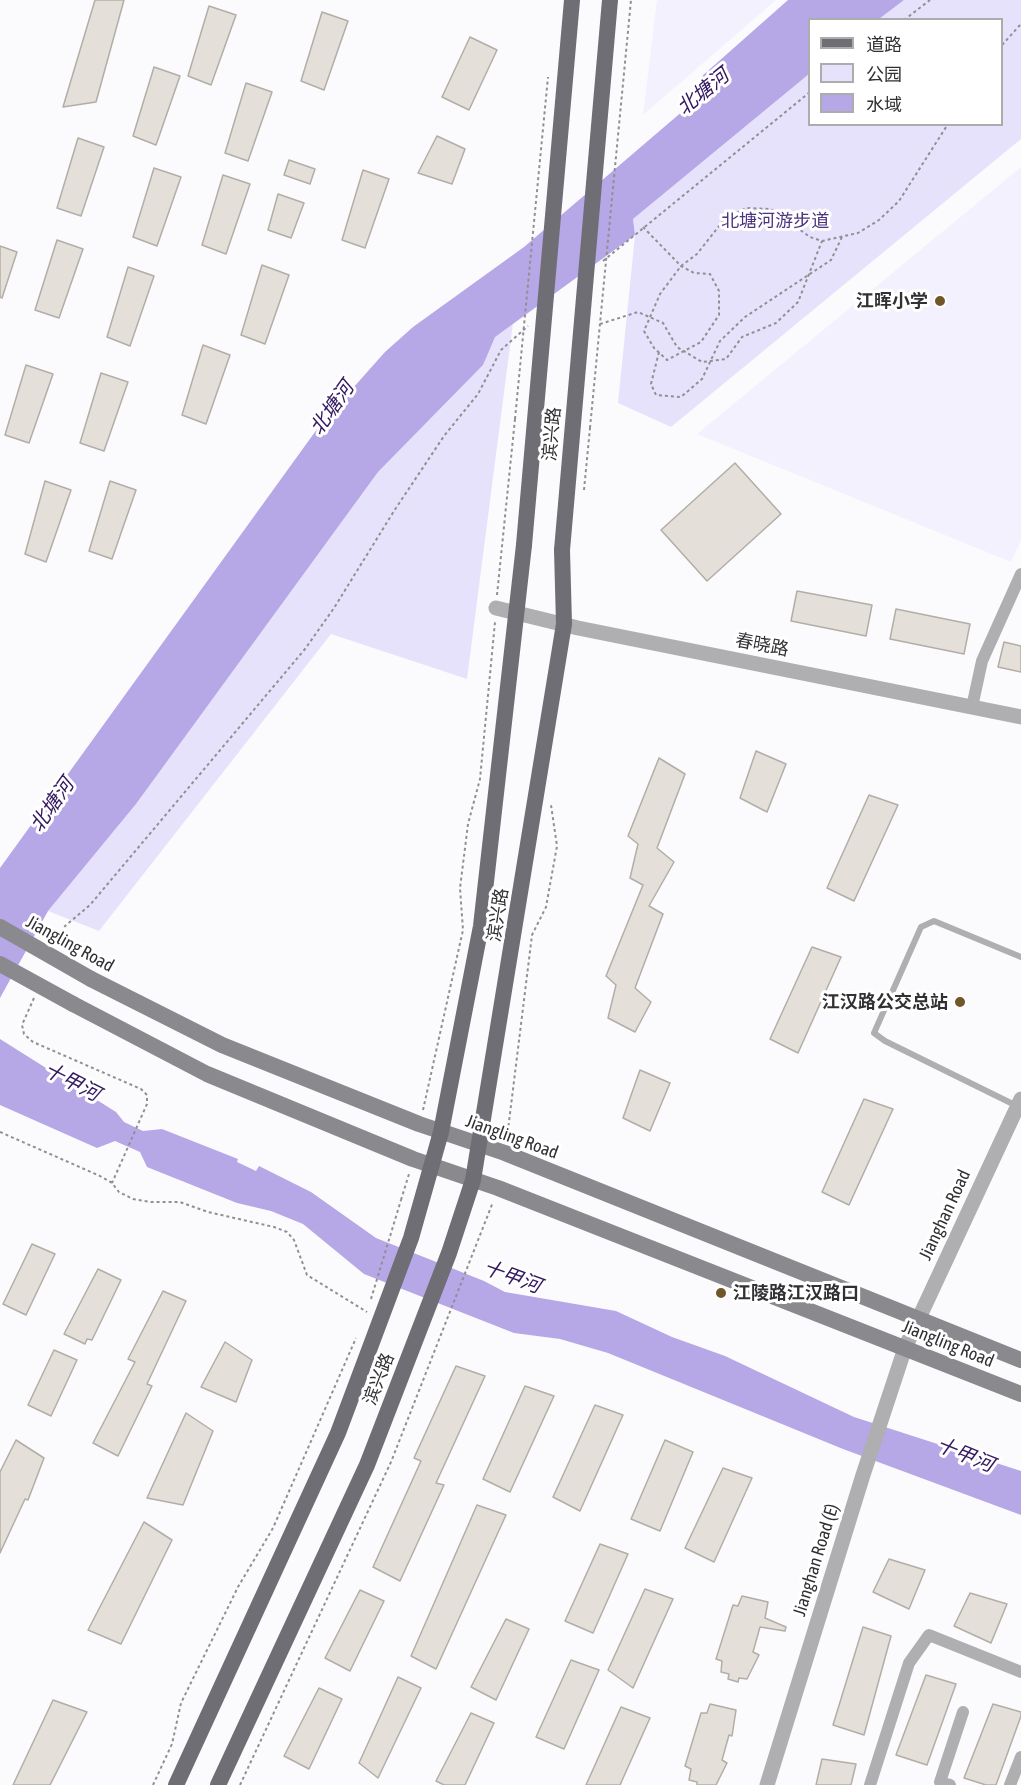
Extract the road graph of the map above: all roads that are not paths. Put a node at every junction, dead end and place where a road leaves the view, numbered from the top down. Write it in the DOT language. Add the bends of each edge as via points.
graph roads {
  1 [pos="572,0"];
  2 [pos="610,0"];
  3 [pos="1021,574"];
  4 [pos="496,608"];
  5 [pos="516,612"];
  6 [pos="564,624"];
  7 [pos="972,707"];
  8 [pos="1021,717"];
  9 [pos="0,927"];
  10 [pos="1021,957"];
  11 [pos="0,964"];
  12 [pos="1019,1103"];
  13 [pos="441,1132"];
  14 [pos="481,1147"];
  15 [pos="432,1165"];
  16 [pos="473,1180"];
  17 [pos="918,1319"];
  18 [pos="905,1348"];
  19 [pos="1021,1360"];
  20 [pos="1021,1394"];
  21 [pos="1021,1672"];
  22 [pos="963,1712"];
  23 [pos="1021,1757"];
  24 [pos="943,1784"];
  25 [pos="176,1785"];
  26 [pos="218,1785"];
  27 [pos="767,1785"];
  28 [pos="870,1785"];
  29 [pos="1010,1785"];
  1 -- 5 [label="main road, 滨兴路, bridge"];
  2 -- 6 [label="main road, 滨兴路, bridge" via="562,550"];
  3 -- 7 [label="street" via="982,661"];
  4 -- 5 [label="street, 春晓路"];
  5 -- 6 [label="street, 春晓路"];
  5 -- 13 [label="main road, 滨兴路" via="481,926"];
  6 -- 7 [label="street, 春晓路"];
  6 -- 14 [label="main road, 滨兴路"];
  7 -- 8 [label="street, 春晓路"];
  9 -- 13 [label="main road, Jiangling Road, bridge" via="91,979 222,1045"];
  10 -- 12 [label="lane" via="934,921 921,927 874,1033"];
  11 -- 15 [label="main road, Jiangling Road, bridge" via="207,1074"];
  12 -- 17 [label="street, Jianghan Road"];
  13 -- 14 [label="main road, Jiangling Road"];
  13 -- 15 [label="main road, 滨兴路"];
  14 -- 16 [label="main road, 滨兴路"];
  14 -- 17 [label="main road, Jiangling Road"];
  15 -- 16 [label="main road, Jiangling Road"];
  15 -- 25 [label="main road, 滨兴路" via="411,1238 338,1433"];
  16 -- 18 [label="main road, Jiangling Road"];
  16 -- 26 [label="main road, 滨兴路" via="367,1465"];
  17 -- 18 [label="street, Jianghan Road"];
  17 -- 19 [label="main road, Jiangling Road"];
  18 -- 20 [label="main road, Jiangling Road"];
  18 -- 27 [label="street, Jianghan Road (E)"];
  21 -- 28 [label="street" via="929,1635 909,1664"];
  22 -- 24 [label="street"];
  23 -- 29 [label="street"];
}
